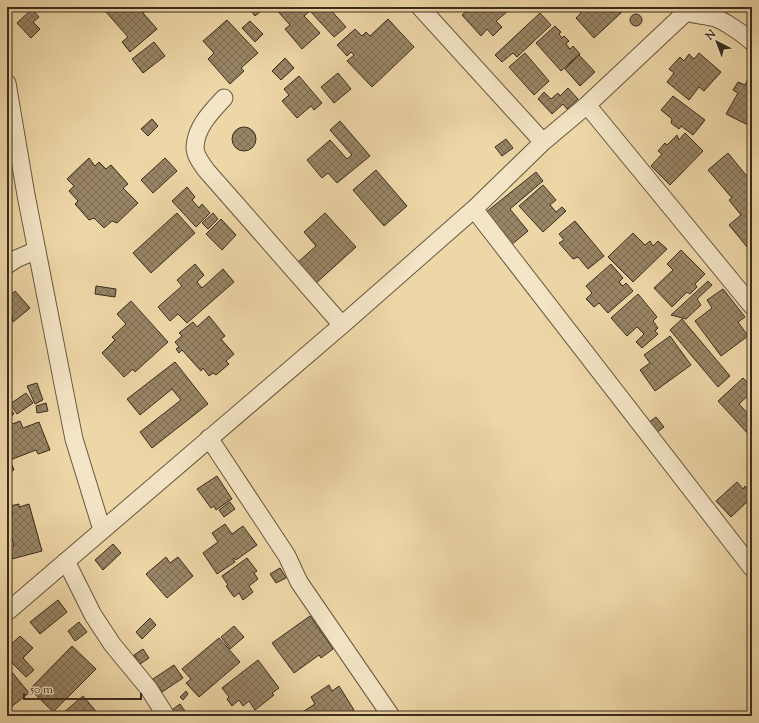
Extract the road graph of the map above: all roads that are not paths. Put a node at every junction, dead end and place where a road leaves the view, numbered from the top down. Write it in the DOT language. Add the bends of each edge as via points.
graph roads {
  1 [pos="420,7"];
  2 [pos="682,10"];
  3 [pos="752,42"];
  4 [pos="7,83"];
  5 [pos="224,98"];
  6 [pos="587,105"];
  7 [pos="543,142"];
  8 [pos="474,209"];
  9 [pos="37,250"];
  10 [pos="7,265"];
  11 [pos="752,306"];
  12 [pos="342,325"];
  13 [pos="209,438"];
  14 [pos="102,530"];
  15 [pos="66,561"];
  16 [pos="752,568"];
  17 [pos="7,612"];
  18 [pos="166,716"];
  19 [pos="391,716"];
  1 -- 7 [label="street"];
  2 -- 3 [label="street" via="716,18"];
  2 -- 6 [label="street"];
  4 -- 9 [label="street"];
  5 -- 12 [label="street" via="199,130 195,148 198,159"];
  6 -- 7 [label="street"];
  6 -- 11 [label="street"];
  7 -- 8 [label="street"];
  8 -- 12 [label="street"];
  8 -- 16 [label="street"];
  9 -- 10 [label="street"];
  9 -- 14 [label="street" via="74,439"];
  12 -- 13 [label="street"];
  13 -- 14 [label="street"];
  13 -- 19 [label="street" via="287,556 299,582"];
  14 -- 15 [label="street"];
  15 -- 17 [label="street"];
  15 -- 18 [label="street" via="97,621 112,644 149,689"];
}
